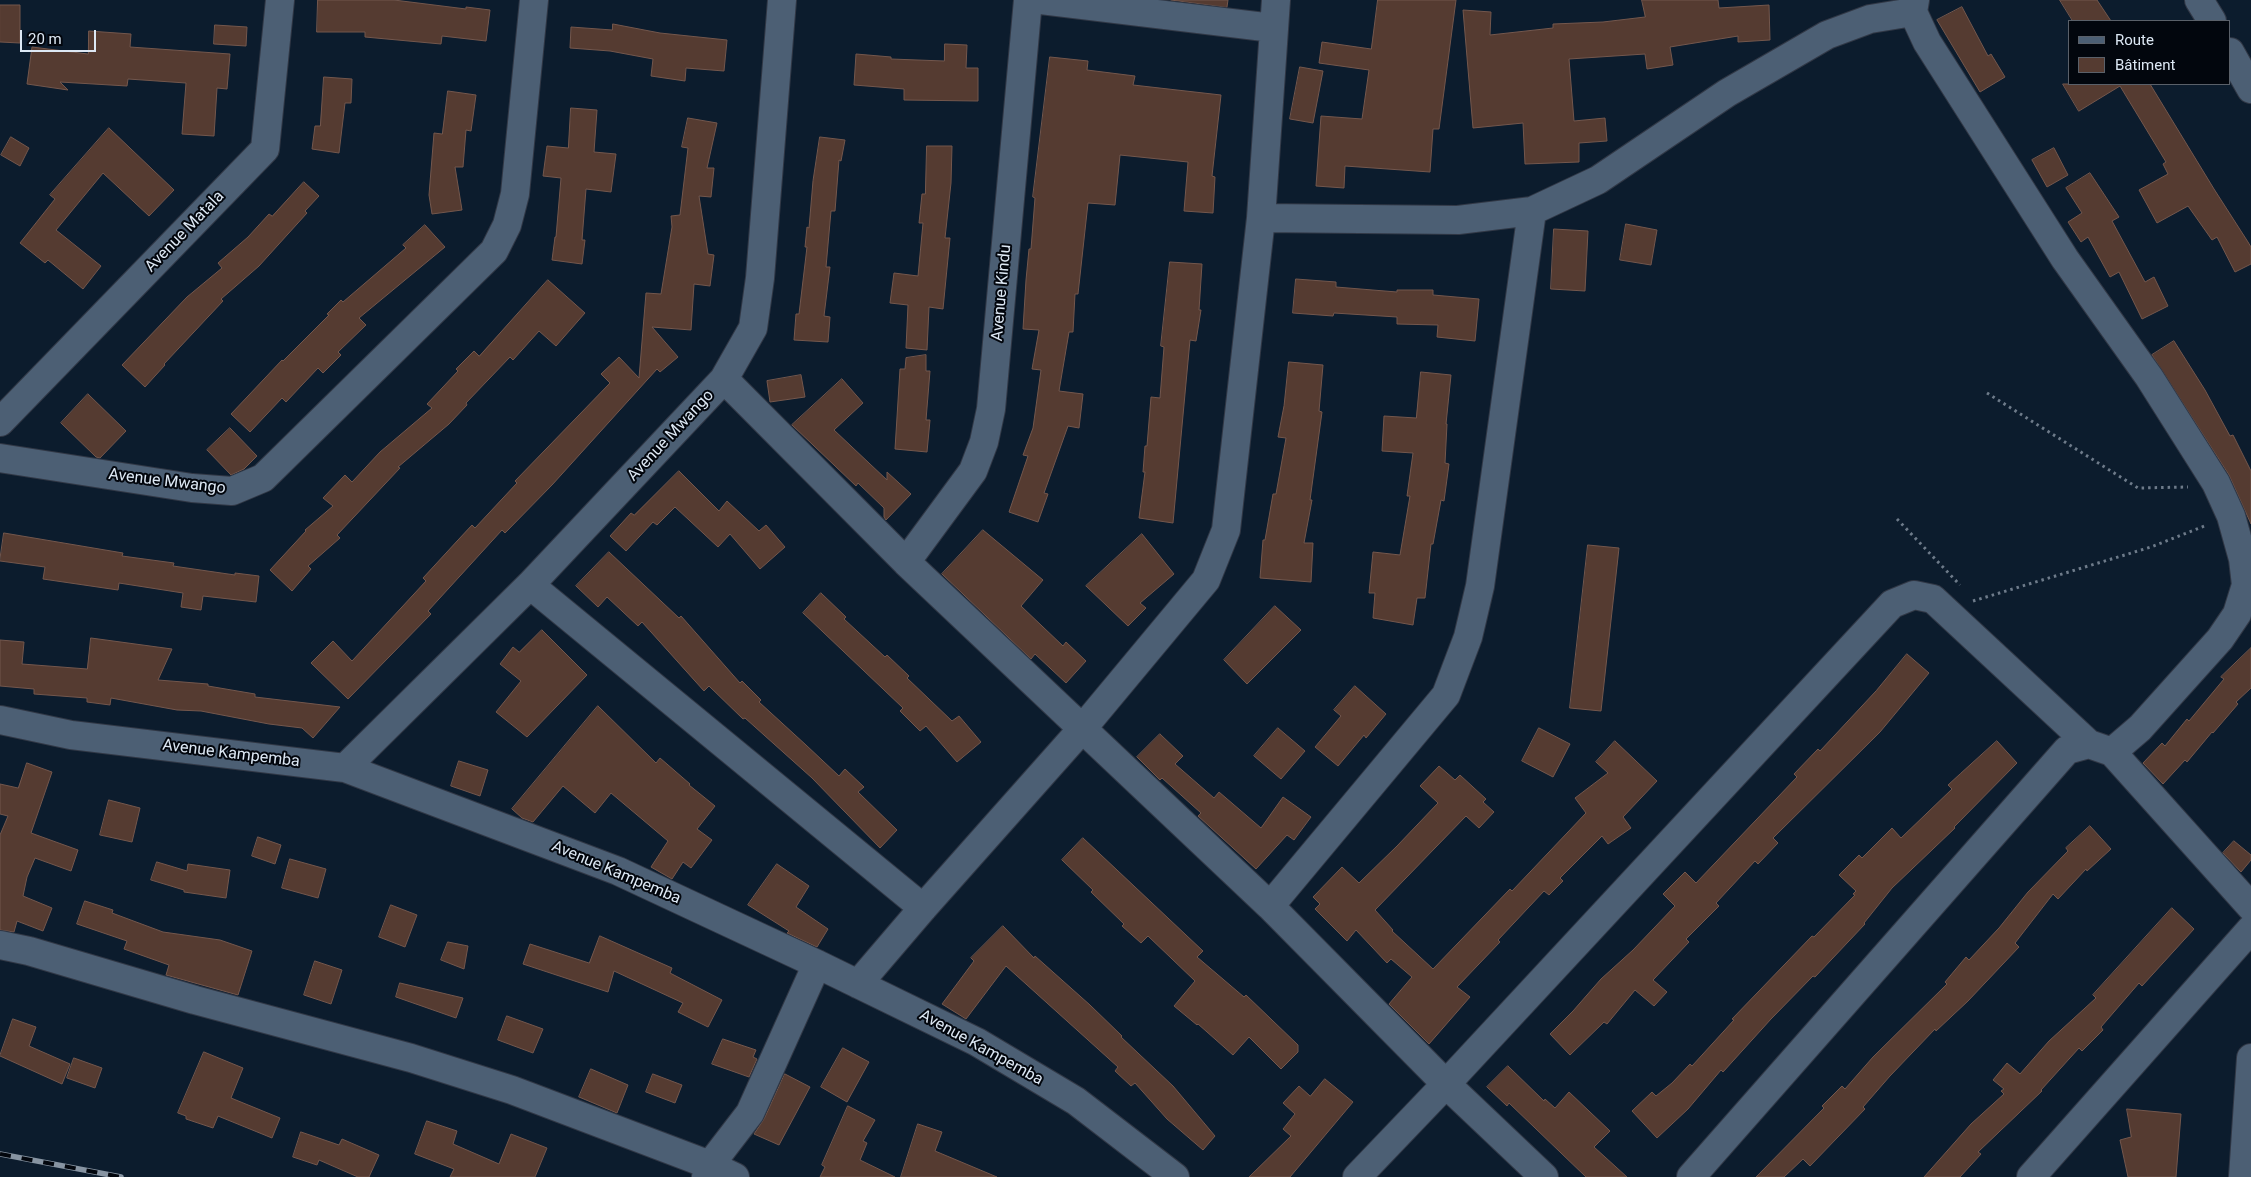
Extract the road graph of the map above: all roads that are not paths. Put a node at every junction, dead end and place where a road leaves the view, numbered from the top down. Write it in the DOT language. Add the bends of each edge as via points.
graph roads {
  1 [pos="280,0"];
  2 [pos="534,0"];
  3 [pos="782,0"];
  4 [pos="1028,0"];
  5 [pos="1042,0"];
  6 [pos="1276,0"];
  7 [pos="2199,0"];
  8 [pos="1914,6"];
  9 [pos="2211,20"];
  10 [pos="1273,28"];
  11 [pos="2231,54"];
  12 [pos="2251,89"];
  13 [pos="1532,211"];
  14 [pos="1261,218"];
  15 [pos="724,380"];
  16 [pos="0,422"];
  17 [pos="0,458"];
  18 [pos="906,562"];
  19 [pos="530,585"];
  20 [pos="0,720"];
  21 [pos="1082,729"];
  22 [pos="2100,748"];
  23 [pos="345,768"];
  24 [pos="1270,906"];
  25 [pos="2251,907"];
  26 [pos="922,908"];
  27 [pos="2251,929"];
  28 [pos="0,945"];
  29 [pos="817,964"];
  30 [pos="858,984"];
  31 [pos="2251,1058"];
  32 [pos="1446,1084"];
  33 [pos="708,1171"];
  34 [pos="735,1177"];
  35 [pos="1175,1177"];
  36 [pos="1357,1177"];
  37 [pos="1544,1177"];
  38 [pos="1691,1177"];
  39 [pos="2031,1177"];
  40 [pos="2243,1177"];
  1 -- 16 [label="street, Avenue Matala" via="265,149"];
  2 -- 17 [label="street, Avenue Mwango" via="515,194 507,225 494,251 263,478 232,491 192,488"];
  3 -- 15 [label="street, Avenue Mwango" via="760,278 752,328"];
  4 -- 18 [label="street, Avenue Kindu" via="992,409 973,471"];
  5 -- 10 [label="street"];
  6 -- 10 [label="street"];
  7 -- 9 [label="street"];
  8 -- 13 [label="street" via="1828,35 1727,93 1598,180"];
  8 -- 22 [label="street" via="1927,42 2065,259 2149,376 2216,483 2231,516 2243,559 2246,585 2238,614 2220,640 2140,728"];
  10 -- 14 [label="street"];
  11 -- 12 [label="street"];
  13 -- 14 [label="street" via="1458,220"];
  13 -- 24 [label="street" via="1480,586 1468,637 1446,695"];
  14 -- 21 [label="street" via="1226,530 1206,580"];
  15 -- 18 [label="street"];
  15 -- 19 [label="street, Avenue Mwango"];
  18 -- 21 [label="street"];
  19 -- 23 [label="street, Avenue Mwango"];
  19 -- 26 [label="street"];
  20 -- 23 [label="street, Avenue Kampemba" via="71,735"];
  21 -- 24 [label="street"];
  21 -- 26 [label="street"];
  22 -- 25 [label="street"];
  22 -- 32 [label="street" via="1933,600 1914,596 1892,604"];
  22 -- 38 [label="street" via="2067,750"];
  23 -- 29 [label="street, Avenue Kampemba" via="618,871"];
  24 -- 32 [label="street"];
  26 -- 30 [label="street"];
  27 -- 39 [label="street"];
  28 -- 33 [label="street" via="412,1058 512,1090"];
  29 -- 30 [label="street, Avenue Kampemba"];
  29 -- 33 [label="street" via="750,1113"];
  30 -- 35 [label="street, Avenue Kampemba" via="976,1042 1076,1100"];
  31 -- 40 [label="street"];
  32 -- 36 [label="street"];
  32 -- 37 [label="street"];
  33 -- 34 [label="street"];
}
